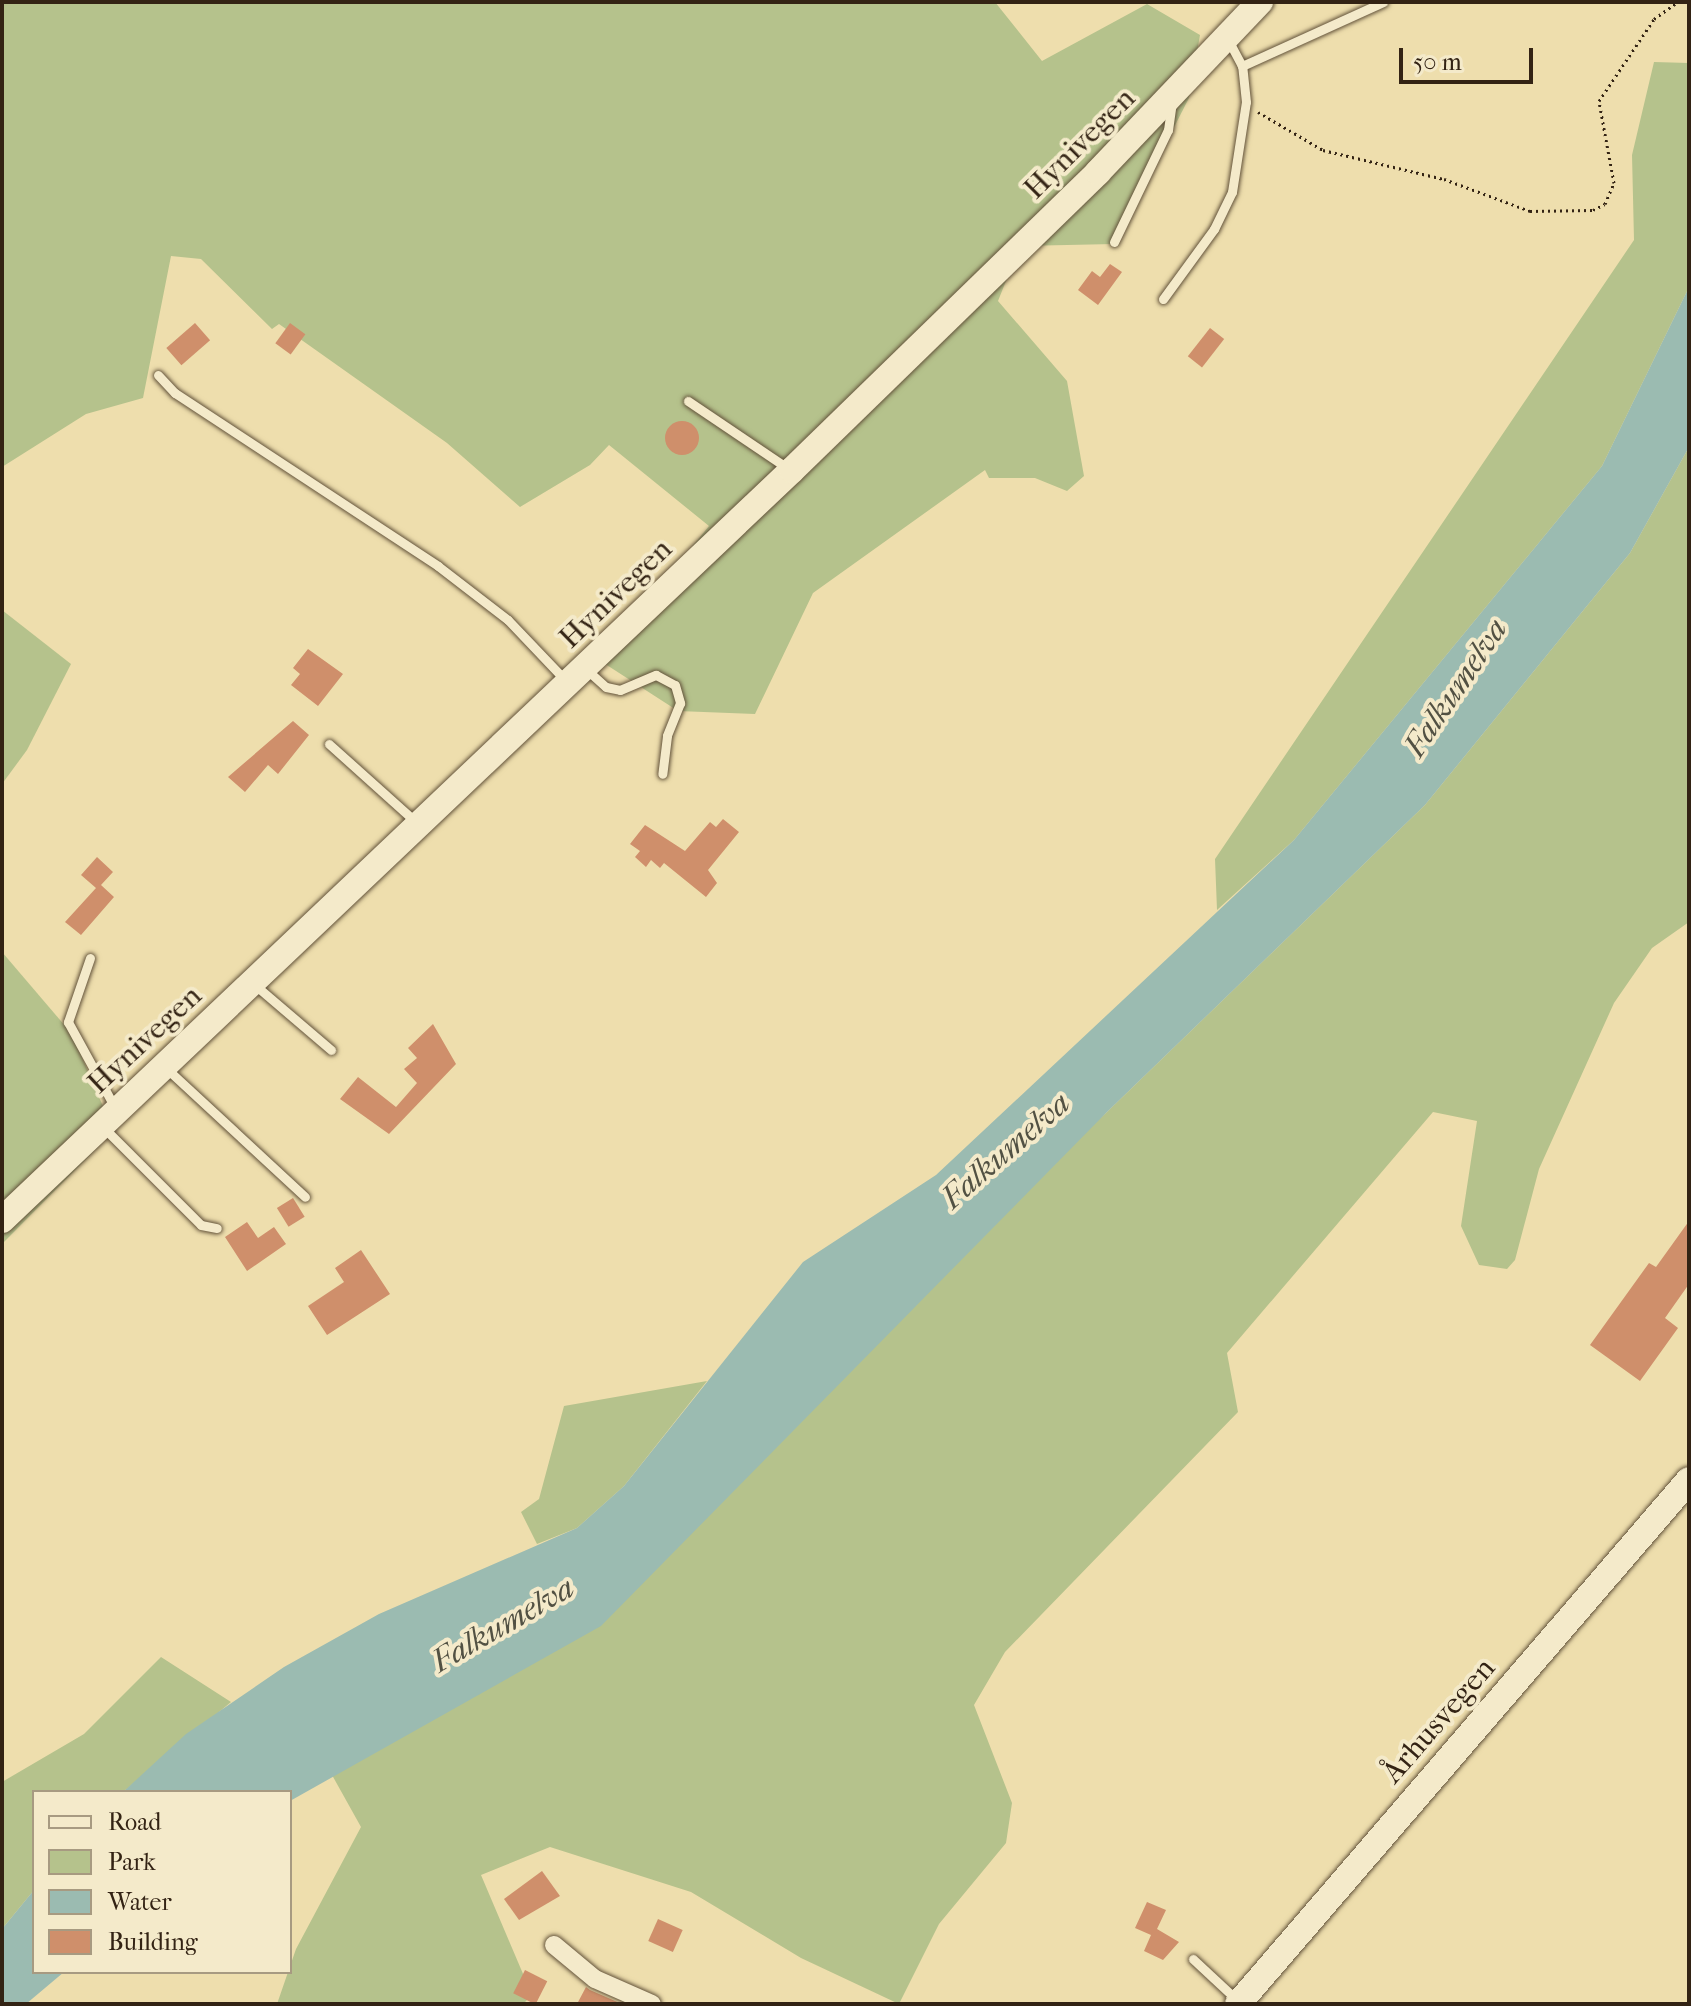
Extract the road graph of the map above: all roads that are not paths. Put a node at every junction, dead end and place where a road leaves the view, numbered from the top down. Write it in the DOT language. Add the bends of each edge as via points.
graph roads {
  1 [pos="1260,2"];
  2 [pos="1383,2"];
  3 [pos="1228,40"];
  4 [pos="1242,66"];
  5 [pos="1171,99"];
  6 [pos="1114,242"];
  7 [pos="1163,299"];
  8 [pos="158,375"];
  9 [pos="688,401"];
  10 [pos="792,470"];
  11 [pos="576,676"];
  12 [pos="329,744"];
  13 [pos="662,774"];
  14 [pos="419,825"];
  15 [pos="90,958"];
  16 [pos="253,982"];
  17 [pos="331,1050"];
  18 [pos="165,1066"];
  19 [pos="109,1118"];
  20 [pos="305,1197"];
  21 [pos="2,1220"];
  22 [pos="217,1228"];
  23 [pos="1689,1480"];
  24 [pos="554,1945"];
  25 [pos="1193,1959"];
  26 [pos="1239,2003"];
  27 [pos="652,2004"];
  1 -- 3 [label="main road, Hynivegen"];
  2 -- 4 [label="lane"];
  3 -- 4 [label="lane"];
  3 -- 5 [label="main road, Hynivegen"];
  4 -- 7 [label="lane" via="1246,102 1225,209"];
  5 -- 6 [label="lane" via="1168,130"];
  5 -- 10 [label="main road, Hynivegen"];
  8 -- 11 [label="lane" via="508,620"];
  9 -- 10 [label="lane"];
  10 -- 11 [label="main road, Hynivegen"];
  11 -- 13 [label="lane" via="620,690 656,675 675,685 680,703 667,736"];
  11 -- 14 [label="main road, Hynivegen"];
  12 -- 14 [label="lane"];
  14 -- 16 [label="main road, Hynivegen"];
  15 -- 19 [label="lane" via="68,1022"];
  16 -- 17 [label="lane"];
  16 -- 18 [label="main road, Hynivegen"];
  18 -- 19 [label="main road, Hynivegen"];
  18 -- 20 [label="lane"];
  19 -- 21 [label="main road, Hynivegen"];
  19 -- 22 [label="lane" via="201,1225"];
  23 -- 26 [label="main road, Århusvegen"];
  24 -- 27 [label="street" via="595,1979"];
  25 -- 26 [label="lane"];
}
